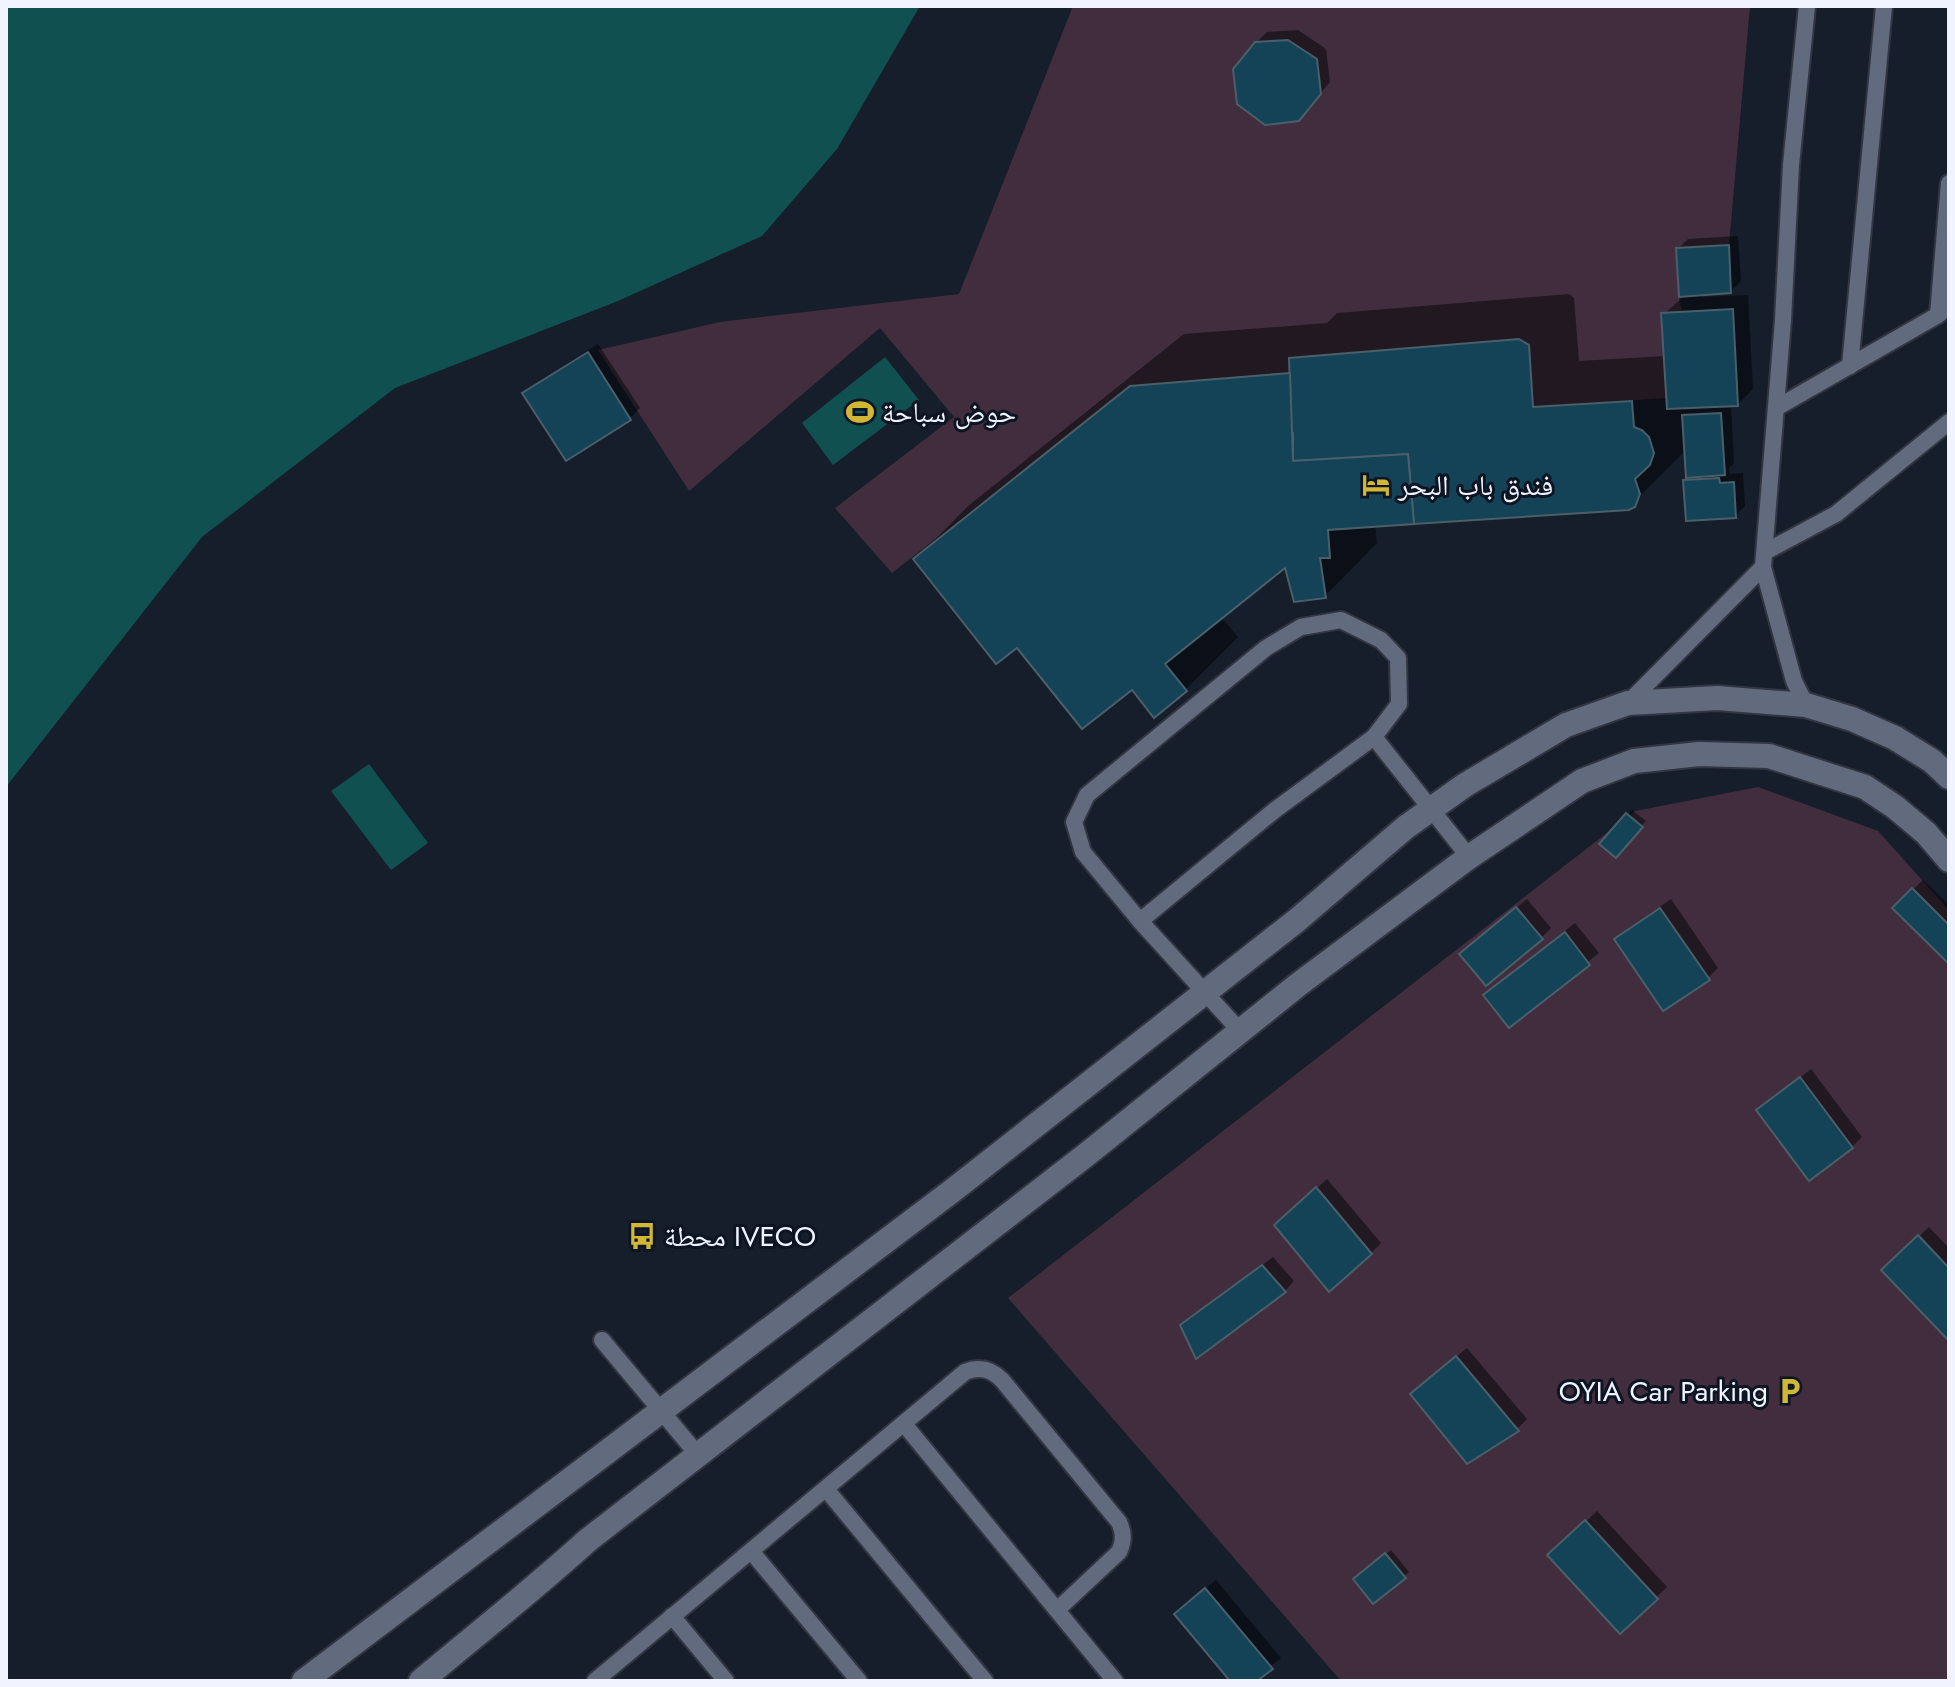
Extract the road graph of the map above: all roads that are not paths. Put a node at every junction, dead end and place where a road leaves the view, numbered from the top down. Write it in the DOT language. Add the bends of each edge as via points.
graph roads {
  1 [pos="1807,6"];
  2 [pos="1884,6"];
  3 [pos="1949,183"];
  4 [pos="1944,310"];
  5 [pos="1850,366"];
  6 [pos="1776,408"];
  7 [pos="1949,422"];
  8 [pos="1764,560"];
  9 [pos="1628,703"];
  10 [pos="1806,705"];
  11 [pos="1374,737"];
  12 [pos="1949,777"];
  13 [pos="1430,811"];
  14 [pos="1469,857"];
  15 [pos="1949,860"];
  16 [pos="1140,921"];
  17 [pos="1207,992"];
  18 [pos="1241,1032"];
  19 [pos="602,1340"];
  20 [pos="661,1411"];
  21 [pos="904,1424"];
  22 [pos="698,1455"];
  23 [pos="826,1489"];
  24 [pos="751,1551"];
  25 [pos="1057,1610"];
  26 [pos="672,1616"];
  27 [pos="597,1680"];
  28 [pos="304,1681"];
  29 [pos="421,1681"];
  30 [pos="726,1681"];
  31 [pos="859,1681"];
  32 [pos="985,1681"];
  33 [pos="1115,1681"];
  1 -- 6 [label="lane"];
  2 -- 5 [label="lane"];
  3 -- 4 [label="lane"];
  4 -- 5 [label="lane"];
  5 -- 6 [label="lane"];
  6 -- 8 [label="lane"];
  7 -- 8 [label="lane" via="1836,514"];
  8 -- 9 [label="lane"];
  8 -- 10 [label="lane" via="1794,681"];
  9 -- 10 [label="street" via="1717,698"];
  9 -- 13 [label="street" via="1566,725"];
  10 -- 12 [label="street" via="1895,738"];
  11 -- 13 [label="lane"];
  11 -- 16 [label="lane"];
  11 -- 16 [label="lane" via="1399,704 1398,658 1381,640 1341,620 1301,627 1266,648 1087,795 1074,822 1083,852"];
  13 -- 14 [label="lane"];
  13 -- 17 [label="street"];
  14 -- 15 [label="street" via="1582,781 1634,761 1699,754 1769,756 1865,787 1926,833"];
  14 -- 18 [label="street"];
  16 -- 17 [label="lane"];
  17 -- 18 [label="lane"];
  17 -- 20 [label="street"];
  18 -- 22 [label="street"];
  19 -- 20 [label="lane"];
  20 -- 22 [label="lane"];
  20 -- 28 [label="street"];
  21 -- 23 [label="lane"];
  21 -- 25 [label="lane"];
  21 -- 25 [label="lane" via="965,1372 988,1370 1002,1380 1119,1522 1119,1552"];
  22 -- 29 [label="street"];
  23 -- 24 [label="lane"];
  23 -- 32 [label="lane"];
  24 -- 26 [label="lane"];
  24 -- 31 [label="lane"];
  25 -- 33 [label="lane"];
  26 -- 27 [label="lane"];
  26 -- 30 [label="lane"];
}
